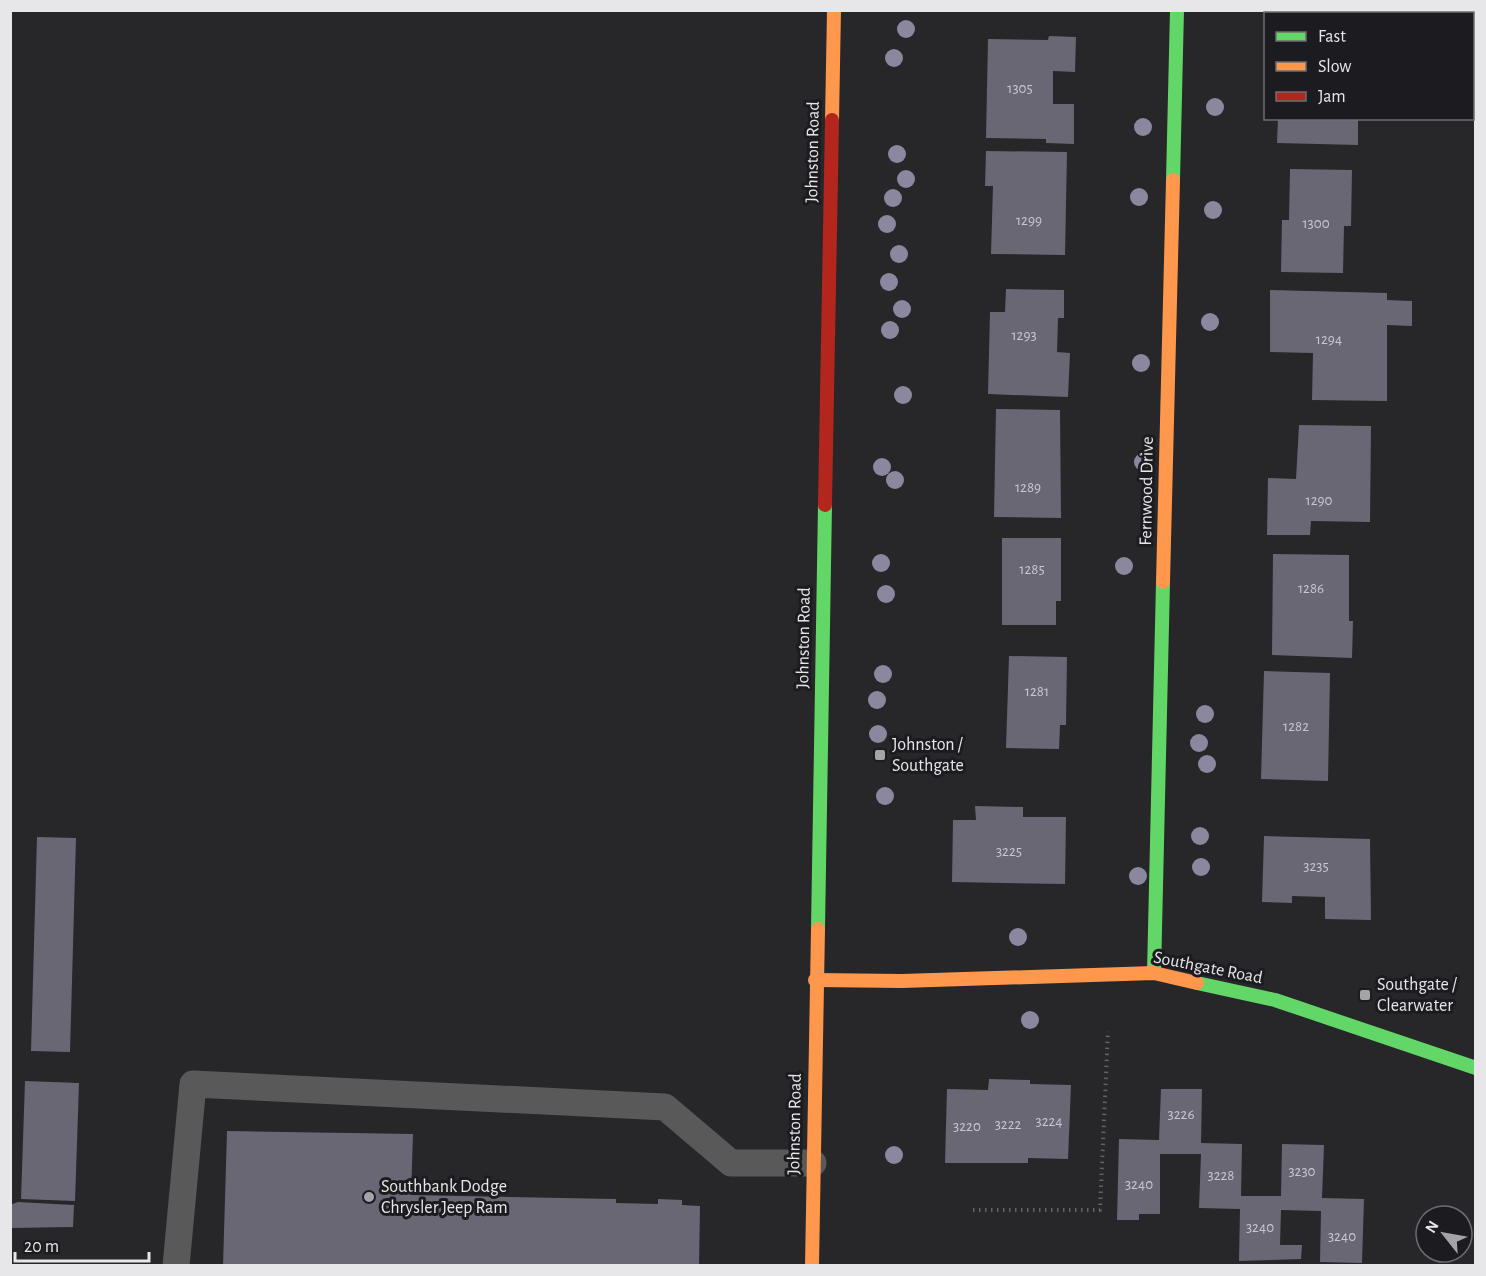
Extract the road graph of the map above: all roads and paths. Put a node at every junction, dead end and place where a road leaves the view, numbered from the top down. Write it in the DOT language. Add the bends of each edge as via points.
graph roads {
  1 [pos="834,10"];
  2 [pos="1177,10"];
  3 [pos="1154,973"];
  4 [pos="815,980"];
  5 [pos="1108,1031"];
  6 [pos="1476,1068"];
  7 [pos="813,1163"];
  8 [pos="973,1210"];
  9 [pos="176,1266"];
  10 [pos="812,1266"];
  1 -- 4 [label="street, Johnston Road"];
  2 -- 3 [label="street, Fernwood Drive"];
  3 -- 4 [label="street, Southgate Road"];
  3 -- 6 [label="street, Southgate Road" via="1275,1000"];
  4 -- 7 [label="street, Johnston Road"];
  5 -- 8 [label="path" via="1100,1210"];
  7 -- 9 [label="lane" via="731,1163 665,1107 193,1084"];
  7 -- 10 [label="street, Johnston Road"];
}
